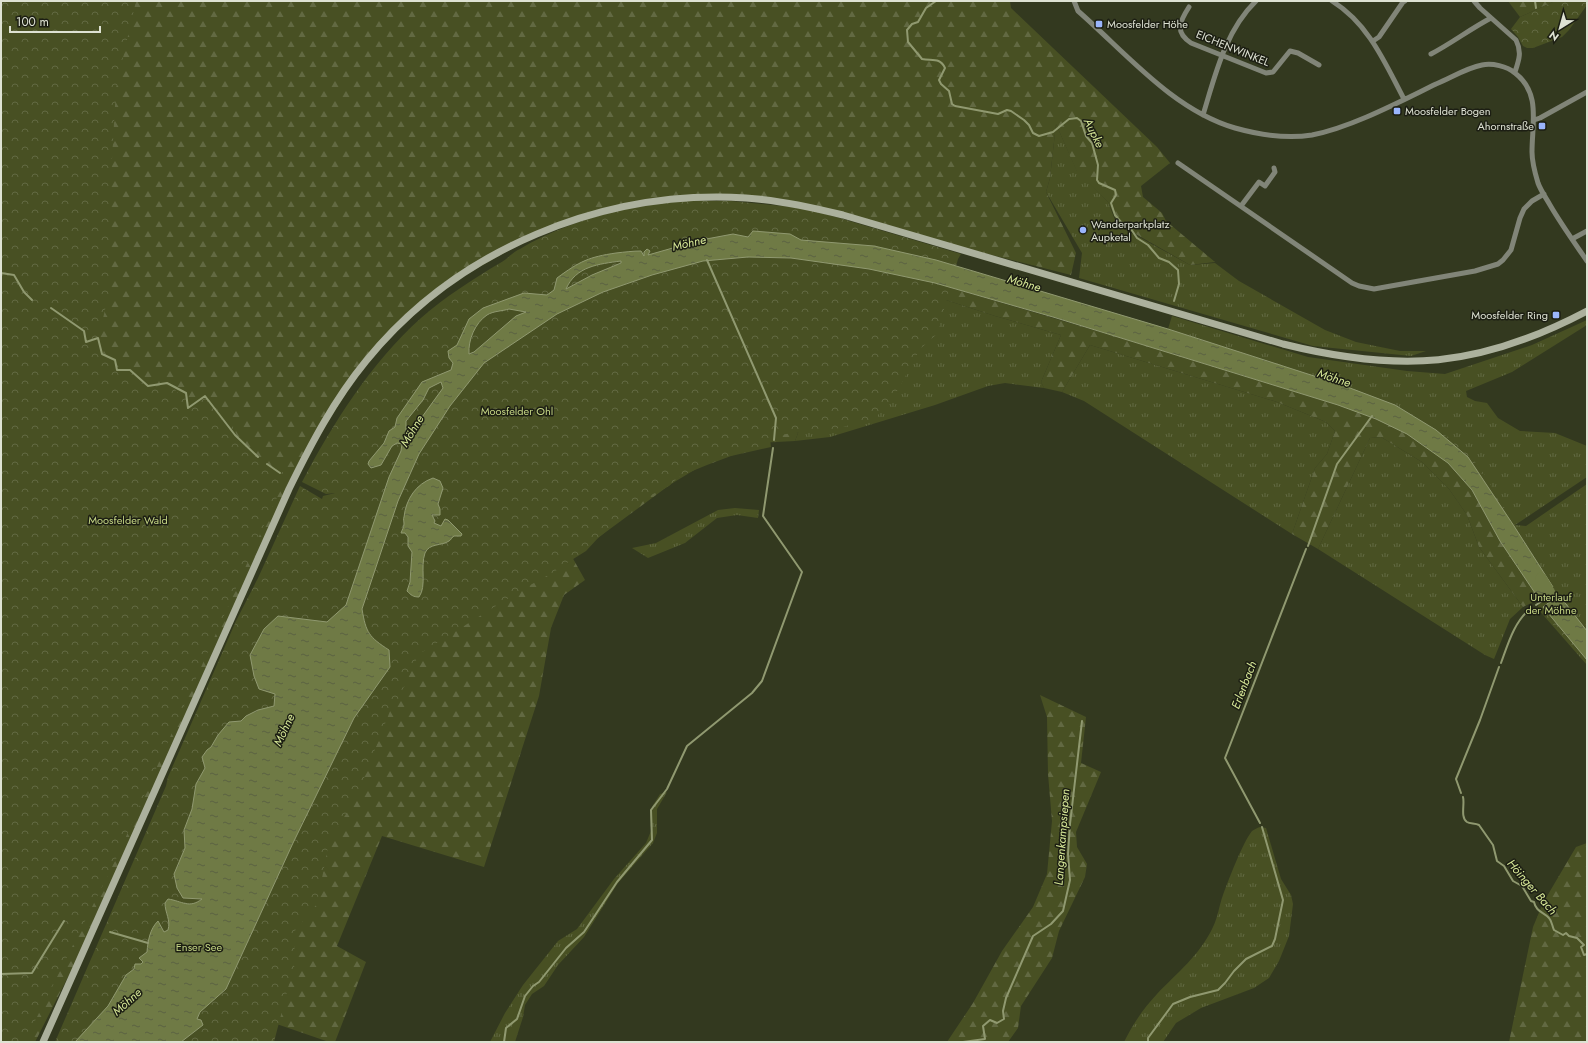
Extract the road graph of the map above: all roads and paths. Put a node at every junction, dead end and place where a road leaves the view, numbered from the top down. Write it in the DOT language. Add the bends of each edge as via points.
graph roads {
  1 [pos="1074,1"];
  2 [pos="1256,1"];
  3 [pos="1332,1"];
  4 [pos="1403,1"];
  5 [pos="1474,1"];
  6 [pos="1340,3"];
  7 [pos="1189,7"];
  8 [pos="1491,18"];
  9 [pos="1373,41"];
  10 [pos="1430,54"];
  11 [pos="1223,55"];
  12 [pos="1319,65"];
  13 [pos="1514,72"];
  14 [pos="1587,92"];
  15 [pos="1404,99"];
  16 [pos="1203,115"];
  17 [pos="1534,120"];
  18 [pos="1178,162"];
  19 [pos="1274,168"];
  20 [pos="1544,194"];
  21 [pos="1241,206"];
  22 [pos="1587,230"];
  23 [pos="1572,239"];
  24 [pos="1587,261"];
  25 [pos="1587,311"];
  26 [pos="43,1042"];
  1 -- 16 [label="street" via="1078,11 1147,74 1179,101"];
  2 -- 11 [label="street" via="1239,22"];
  3 -- 6 [label="street"];
  4 -- 9 [label="street" via="1379,37"];
  5 -- 8 [label="street"];
  6 -- 9 [label="street"];
  7 -- 11 [label="street, EICHENWINKEL" via="1180,22 1182,36 1191,43"];
  8 -- 10 [label="street"];
  8 -- 13 [label="street" via="1512,36 1519,46 1519,59"];
  9 -- 15 [label="street"];
  11 -- 12 [label="street, EICHENWINKEL" via="1266,73 1273,72 1290,51"];
  11 -- 16 [label="street"];
  13 -- 15 [label="street" via="1498,66 1481,65"];
  13 -- 17 [label="street" via="1526,84 1531,94"];
  14 -- 17 [label="street"];
  15 -- 16 [label="street" via="1333,129 1310,135 1267,135 1250,132"];
  17 -- 20 [label="street" via="1533,160 1538,184"];
  18 -- 21 [label="street"];
  19 -- 21 [label="street" via="1275,172 1265,186 1259,182"];
  20 -- 21 [label="street" via="1532,201 1522,213 1511,250 1498,264 1475,271 1374,289 1352,283"];
  20 -- 23 [label="street"];
  22 -- 23 [label="street"];
  23 -- 24 [label="street"];
  25 -- 26 [label="main road" via="1513,344 1464,357 1408,362 1351,358 1283,344 866,221 802,206 746,198 666,199 591,214 548,228 473,266 442,288 403,322 366,360 323,424 289,489"];
}
